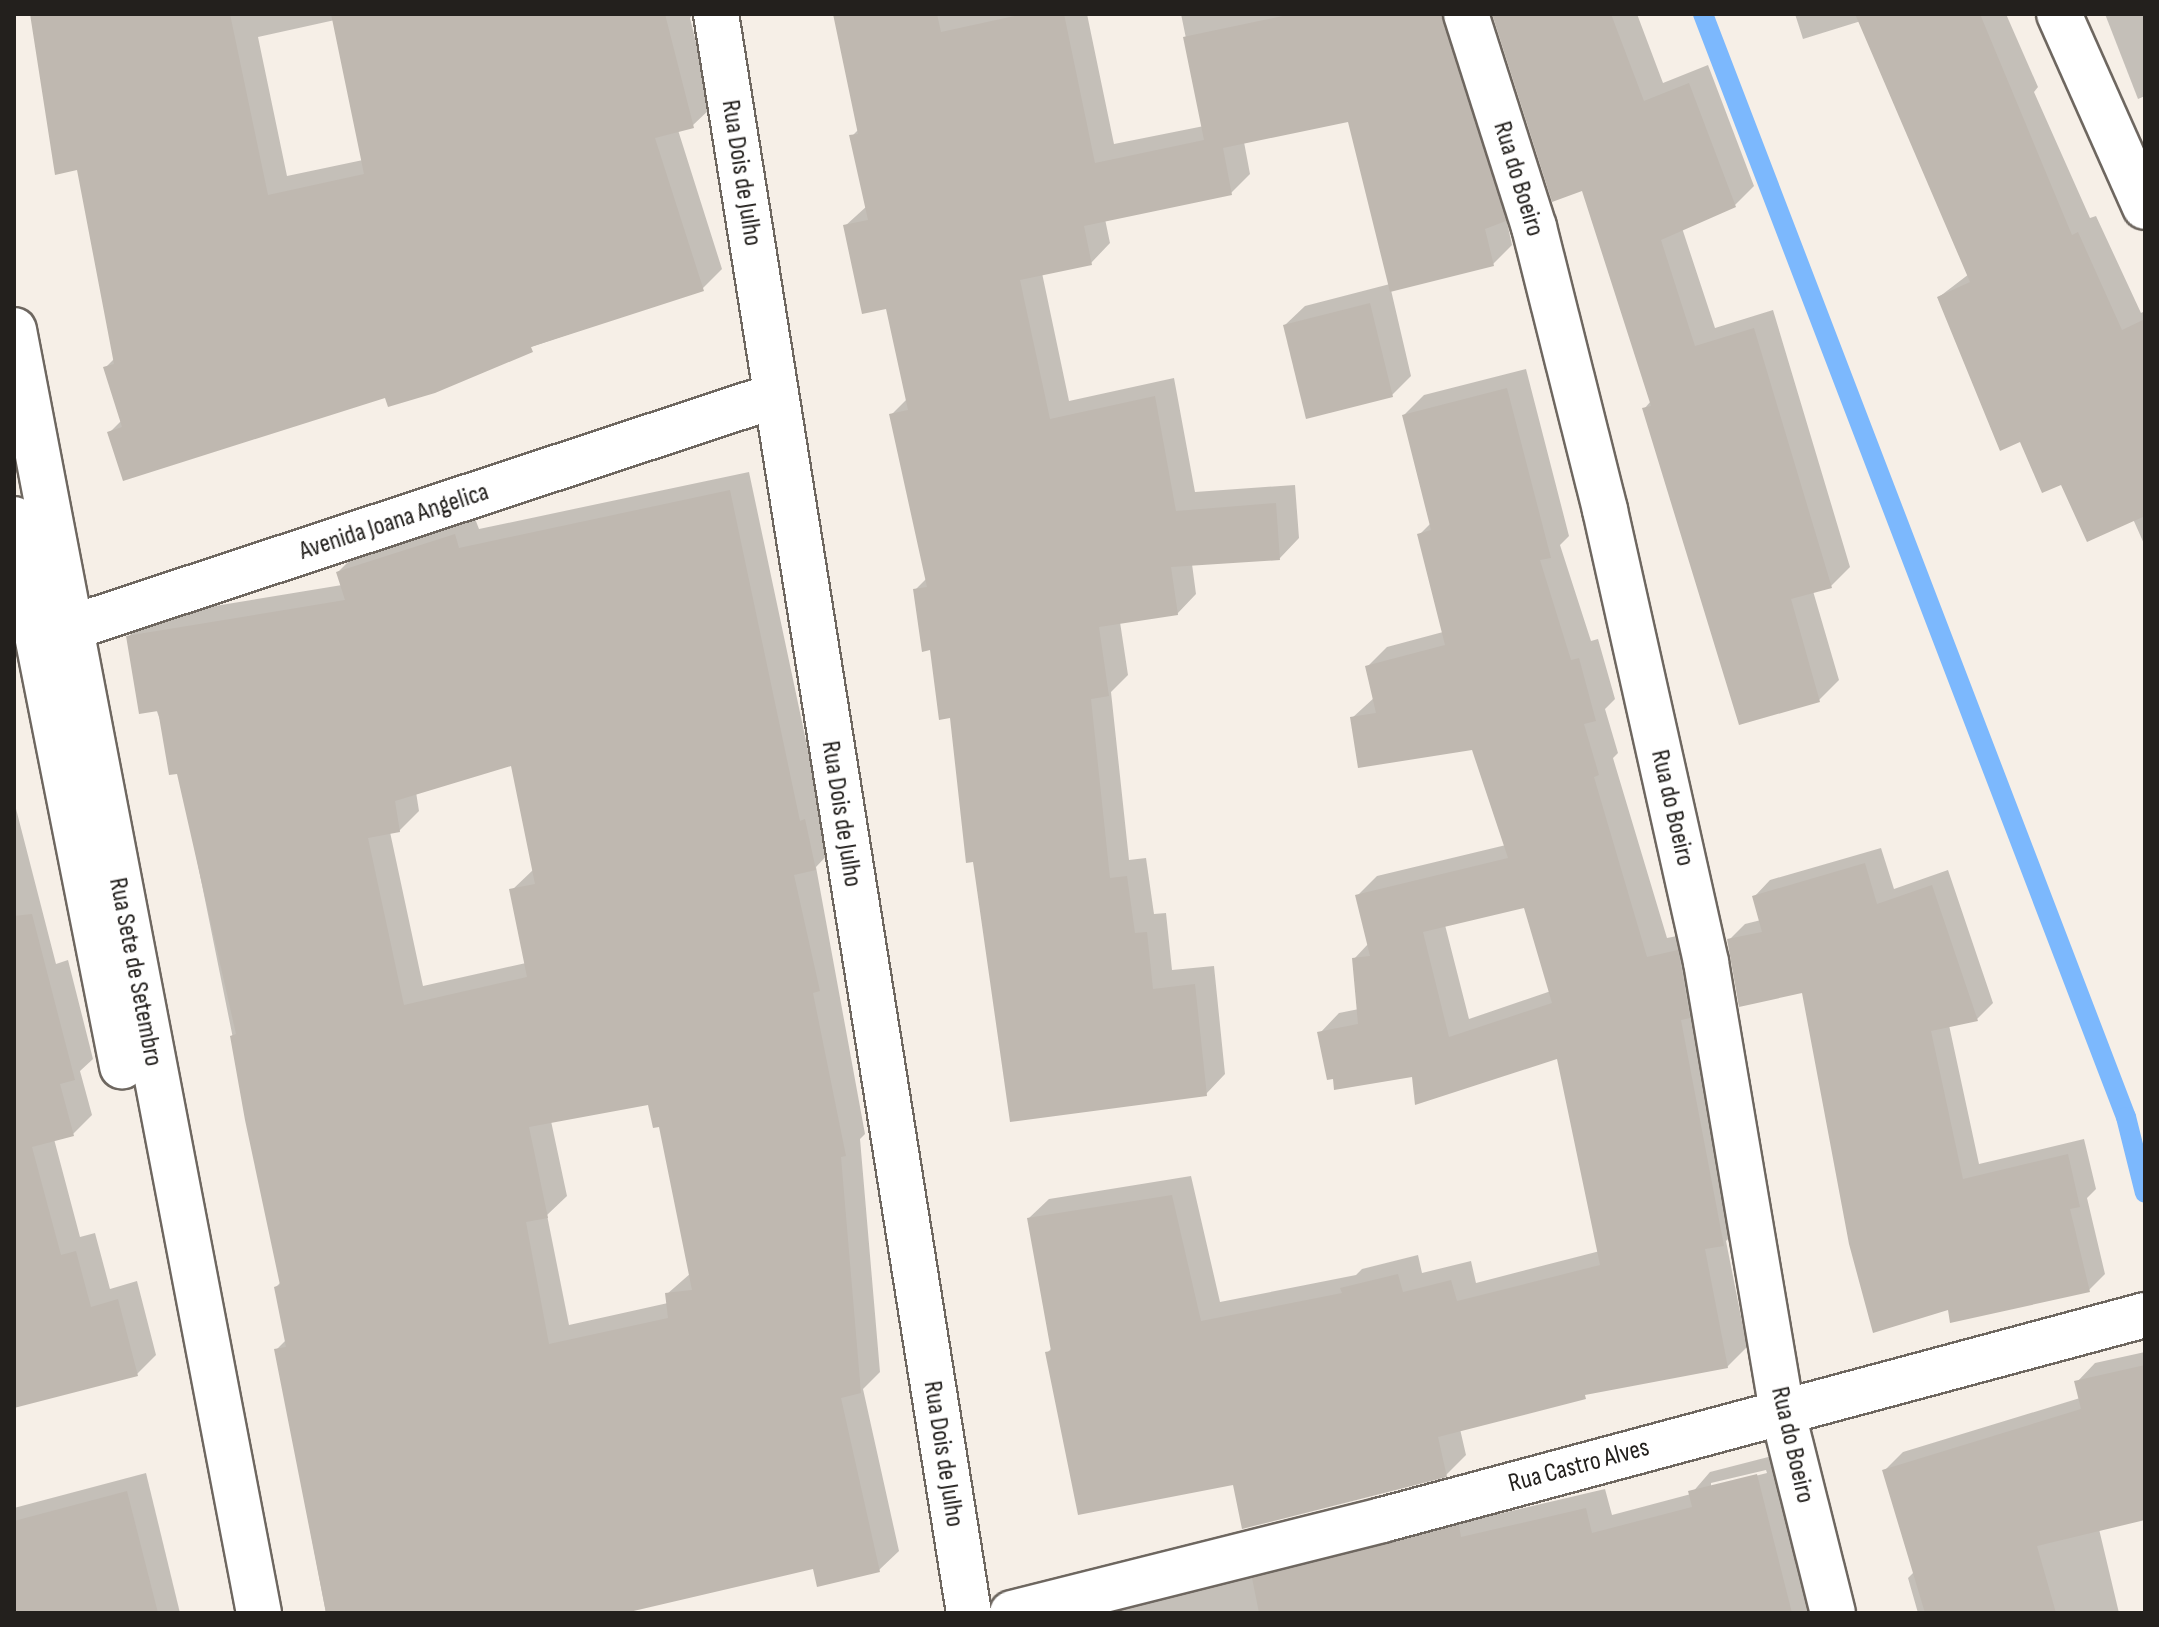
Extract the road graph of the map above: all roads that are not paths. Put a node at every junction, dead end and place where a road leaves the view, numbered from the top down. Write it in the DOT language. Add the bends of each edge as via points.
graph roads {
  1 [pos="716,14"];
  2 [pos="1466,14"];
  3 [pos="2059,14"];
  4 [pos="2145,207"];
  5 [pos="14,330"];
  6 [pos="774,396"];
  7 [pos="14,519"];
  8 [pos="40,638"];
  9 [pos="2145,1315"];
  10 [pos="1782,1410"];
  11 [pos="231,1613"];
  12 [pos="259,1613"];
  13 [pos="969,1613"];
  14 [pos="1012,1613"];
  15 [pos="1833,1613"];
  1 -- 6 [label="street, Rua Dois de Julho"];
  2 -- 10 [label="street, Rua do Boeiro" via="1534,227 1605,510 1706,962"];
  3 -- 4 [label="street"];
  5 -- 8 [label="street, Rua Sete de Setembro"];
  6 -- 8 [label="street, Avenida Joana Angelica"];
  6 -- 13 [label="street, Rua Dois de Julho"];
  7 -- 8 [label="street, Rua Sete de Setembro"];
  8 -- 11 [label="street, Rua Sete de Setembro"];
  8 -- 12 [label="street, Rua Sete de Setembro"];
  9 -- 10 [label="street, Rua Castro Alves"];
  10 -- 14 [label="street, Rua Castro Alves" via="1382,1520"];
  10 -- 15 [label="street, Rua do Boeiro"];
}
